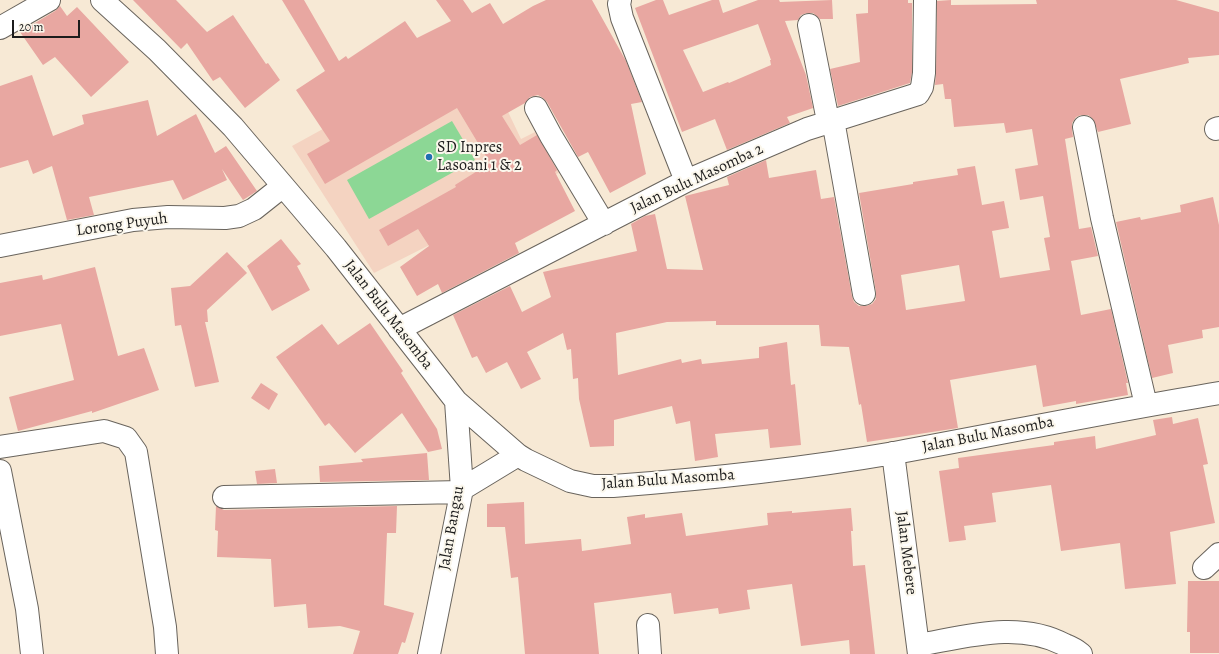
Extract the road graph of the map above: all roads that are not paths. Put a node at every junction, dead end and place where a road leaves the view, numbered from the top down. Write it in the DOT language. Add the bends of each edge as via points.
graph roads {
  1 [pos="50,0"];
  2 [pos="102,0"];
  3 [pos="620,0"];
  4 [pos="925,0"];
  5 [pos="809,25"];
  6 [pos="0,28"];
  7 [pos="536,108"];
  8 [pos="831,121"];
  9 [pos="1084,127"];
  10 [pos="686,181"];
  11 [pos="282,186"];
  12 [pos="604,224"];
  13 [pos="0,246"];
  14 [pos="864,294"];
  15 [pos="399,329"];
  16 [pos="1219,393"];
  17 [pos="456,401"];
  18 [pos="1146,405"];
  19 [pos="0,447"];
  20 [pos="893,453"];
  21 [pos="518,455"];
  22 [pos="0,471"];
  23 [pos="461,490"];
  24 [pos="224,497"];
  25 [pos="648,625"];
  26 [pos="918,649"];
  27 [pos="32,654"];
  28 [pos="167,654"];
  29 [pos="428,654"];
  30 [pos="650,654"];
  31 [pos="1081,654"];
  1 -- 6 [label="street"];
  2 -- 11 [label="street, Jalan Bulu Masomba" via="157,50 233,127"];
  3 -- 10 [label="street" via="622,18"];
  4 -- 8 [label="street, Jalan Bulu Masomba 2" via="924,73 921,91"];
  5 -- 8 [label="street"];
  7 -- 12 [label="street"];
  8 -- 10 [label="street, Jalan Bulu Masomba 2"];
  8 -- 14 [label="street"];
  9 -- 18 [label="street" via="1102,218"];
  10 -- 12 [label="street, Jalan Bulu Masomba 2"];
  11 -- 13 [label="street, Lorong Puyuh" via="254,209 239,216 133,220"];
  11 -- 15 [label="street, Jalan Bulu Masomba" via="336,248"];
  12 -- 15 [label="street, Jalan Bulu Masomba 2"];
  15 -- 17 [label="street, Jalan Bulu Masomba"];
  16 -- 18 [label="street, Jalan Bulu Masomba"];
  17 -- 21 [label="street, Jalan Bulu Masomba"];
  17 -- 23 [label="street, Jalan Bangau"];
  18 -- 20 [label="street, Jalan Bulu Masomba"];
  19 -- 28 [label="street" via="104,431 126,438 136,452 165,627"];
  20 -- 21 [label="street, Jalan Bulu Masomba" via="757,473 613,486 593,486 570,481"];
  20 -- 26 [label="street, Jalan Mebere"];
  21 -- 23 [label="street"];
  22 -- 27 [label="street" via="27,609"];
  23 -- 24 [label="street"];
  23 -- 29 [label="street, Jalan Bangau"];
  25 -- 30 [label="street"];
  26 -- 31 [label="street" via="995,632 1018,632 1058,641"];
}
